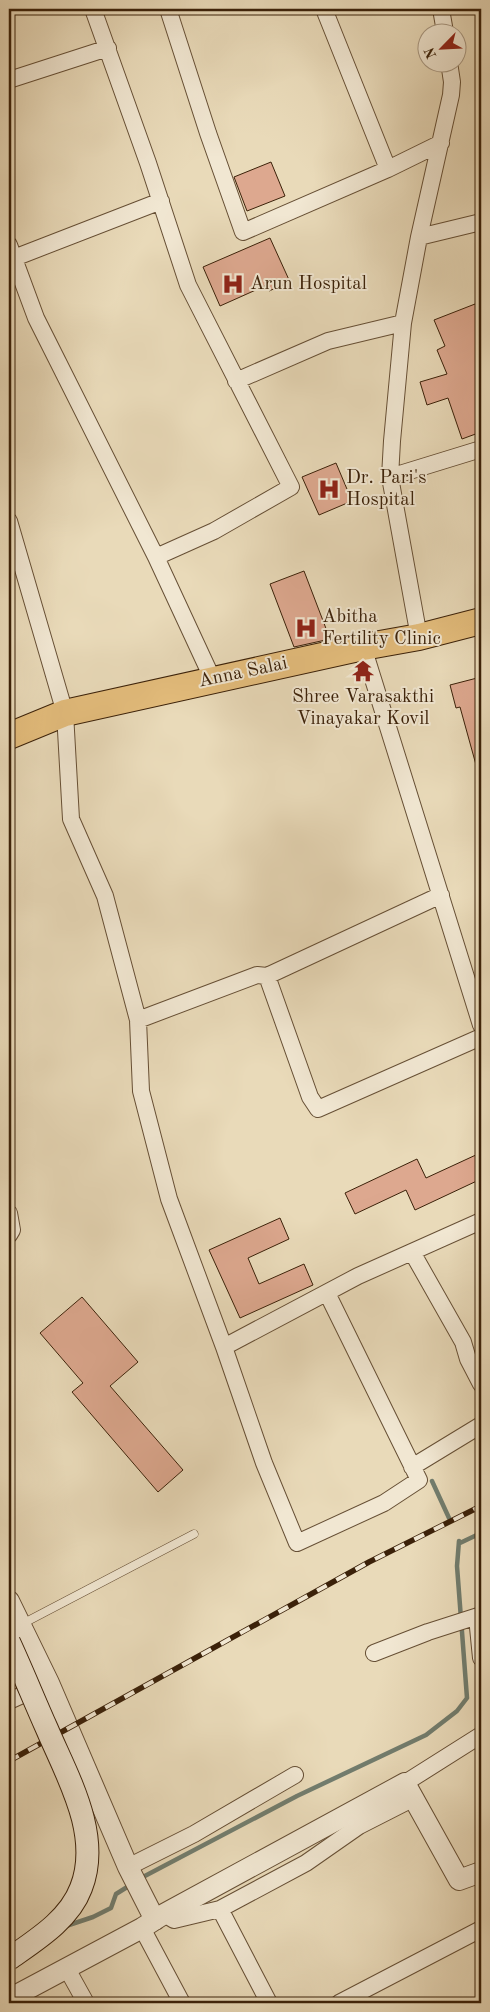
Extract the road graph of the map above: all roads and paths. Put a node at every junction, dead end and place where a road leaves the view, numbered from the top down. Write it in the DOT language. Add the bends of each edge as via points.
graph roads {
  1 [pos="93,9"];
  2 [pos="168,9"];
  3 [pos="324,9"];
  4 [pos="441,9"];
  5 [pos="443,22"];
  6 [pos="108,48"];
  7 [pos="450,72"];
  8 [pos="9,80"];
  9 [pos="440,143"];
  10 [pos="388,170"];
  11 [pos="160,201"];
  12 [pos="481,222"];
  13 [pos="419,237"];
  14 [pos="11,251"];
  15 [pos="404,323"];
  16 [pos="236,381"];
  17 [pos="481,449"];
  18 [pos="390,477"];
  19 [pos="9,521"];
  20 [pos="156,557"];
  21 [pos="481,621"];
  22 [pos="419,637"];
  23 [pos="363,647"];
  24 [pos="213,680"];
  25 [pos="65,713"];
  26 [pos="9,736"];
  27 [pos="440,894"];
  28 [pos="267,976"];
  29 [pos="138,1020"];
  30 [pos="481,1025"];
  31 [pos="481,1036"];
  32 [pos="9,1213"];
  33 [pos="481,1221"];
  34 [pos="9,1235"];
  35 [pos="412,1252"];
  36 [pos="327,1293"];
  37 [pos="224,1347"];
  38 [pos="481,1384"];
  39 [pos="481,1425"];
  40 [pos="412,1467"];
  41 [pos="194,1534"];
  42 [pos="9,1601"];
  43 [pos="479,1616"];
  44 [pos="15,1633"];
  45 [pos="374,1653"];
  46 [pos="481,1658"];
  47 [pos="49,1683"];
  48 [pos="9,1701"];
  49 [pos="481,1735"];
  50 [pos="295,1775"];
  51 [pos="410,1790"];
  52 [pos="128,1867"];
  53 [pos="481,1872"];
  54 [pos="220,1909"];
  55 [pos="154,1921"];
  56 [pos="481,1929"];
  57 [pos="9,1959"];
  58 [pos="66,1967"];
  59 [pos="9,1999"];
  60 [pos="86,2003"];
  61 [pos="182,2003"];
  62 [pos="269,2003"];
  63 [pos="339,2003"];
  1 -- 6 [label="street"];
  2 -- 10 [label="street" via="243,232"];
  3 -- 10 [label="street"];
  4 -- 5 [label="street"];
  6 -- 8 [label="street"];
  6 -- 11 [label="street"];
  7 -- 9 [label="street" via="451,88"];
  9 -- 10 [label="street"];
  9 -- 13 [label="street"];
  11 -- 14 [label="street"];
  11 -- 16 [label="street" via="188,286"];
  12 -- 13 [label="street"];
  13 -- 15 [label="street"];
  14 -- 20 [label="street" via="36,318"];
  15 -- 16 [label="street" via="328,342"];
  15 -- 18 [label="street"];
  16 -- 20 [label="street" via="291,487 214,531"];
  17 -- 18 [label="street"];
  18 -- 22 [label="street"];
  19 -- 25 [label="street"];
  20 -- 24 [label="street"];
  21 -- 22 [label="main road, Anna Salai"];
  22 -- 23 [label="main road, Anna Salai"];
  23 -- 24 [label="main road, Anna Salai"];
  23 -- 27 [label="street"];
  24 -- 25 [label="main road, Anna Salai"];
  25 -- 26 [label="main road, Anna Salai"];
  25 -- 29 [label="street" via="71,819 105,896"];
  27 -- 28 [label="street"];
  27 -- 30 [label="street"];
  28 -- 29 [label="street" via="257,975"];
  28 -- 31 [label="street" via="310,1097 318,1109"];
  29 -- 37 [label="street" via="141,1091 169,1199"];
  32 -- 34 [label="street" via="12,1230"];
  33 -- 35 [label="street"];
  35 -- 36 [label="street"];
  35 -- 38 [label="street" via="463,1342"];
  36 -- 37 [label="street"];
  36 -- 40 [label="street"];
  37 -- 40 [label="street" via="264,1463 297,1543 384,1503 419,1480"];
  39 -- 40 [label="street"];
  41 -- 44 [label="lane"];
  42 -- 44 [label="street"];
  43 -- 45 [label="street"];
  43 -- 46 [label="street"];
  44 -- 47 [label="street"];
  44 -- 57 [label="main road, bridge" via="74,1793 84,1826 87,1859 81,1889 74,1903 49,1930"];
  47 -- 48 [label="street"];
  47 -- 52 [label="street"];
  49 -- 51 [label="street"];
  50 -- 52 [label="street" via="194,1834"];
  51 -- 53 [label="street" via="459,1880"];
  51 -- 54 [label="street" via="306,1863"];
  51 -- 55 [label="street"];
  52 -- 55 [label="street"];
  54 -- 55 [label="street" via="174,1920"];
  54 -- 62 [label="street"];
  55 -- 58 [label="street"];
  55 -- 61 [label="street"];
  56 -- 63 [label="street"];
  58 -- 59 [label="street"];
  58 -- 60 [label="street"];
}
